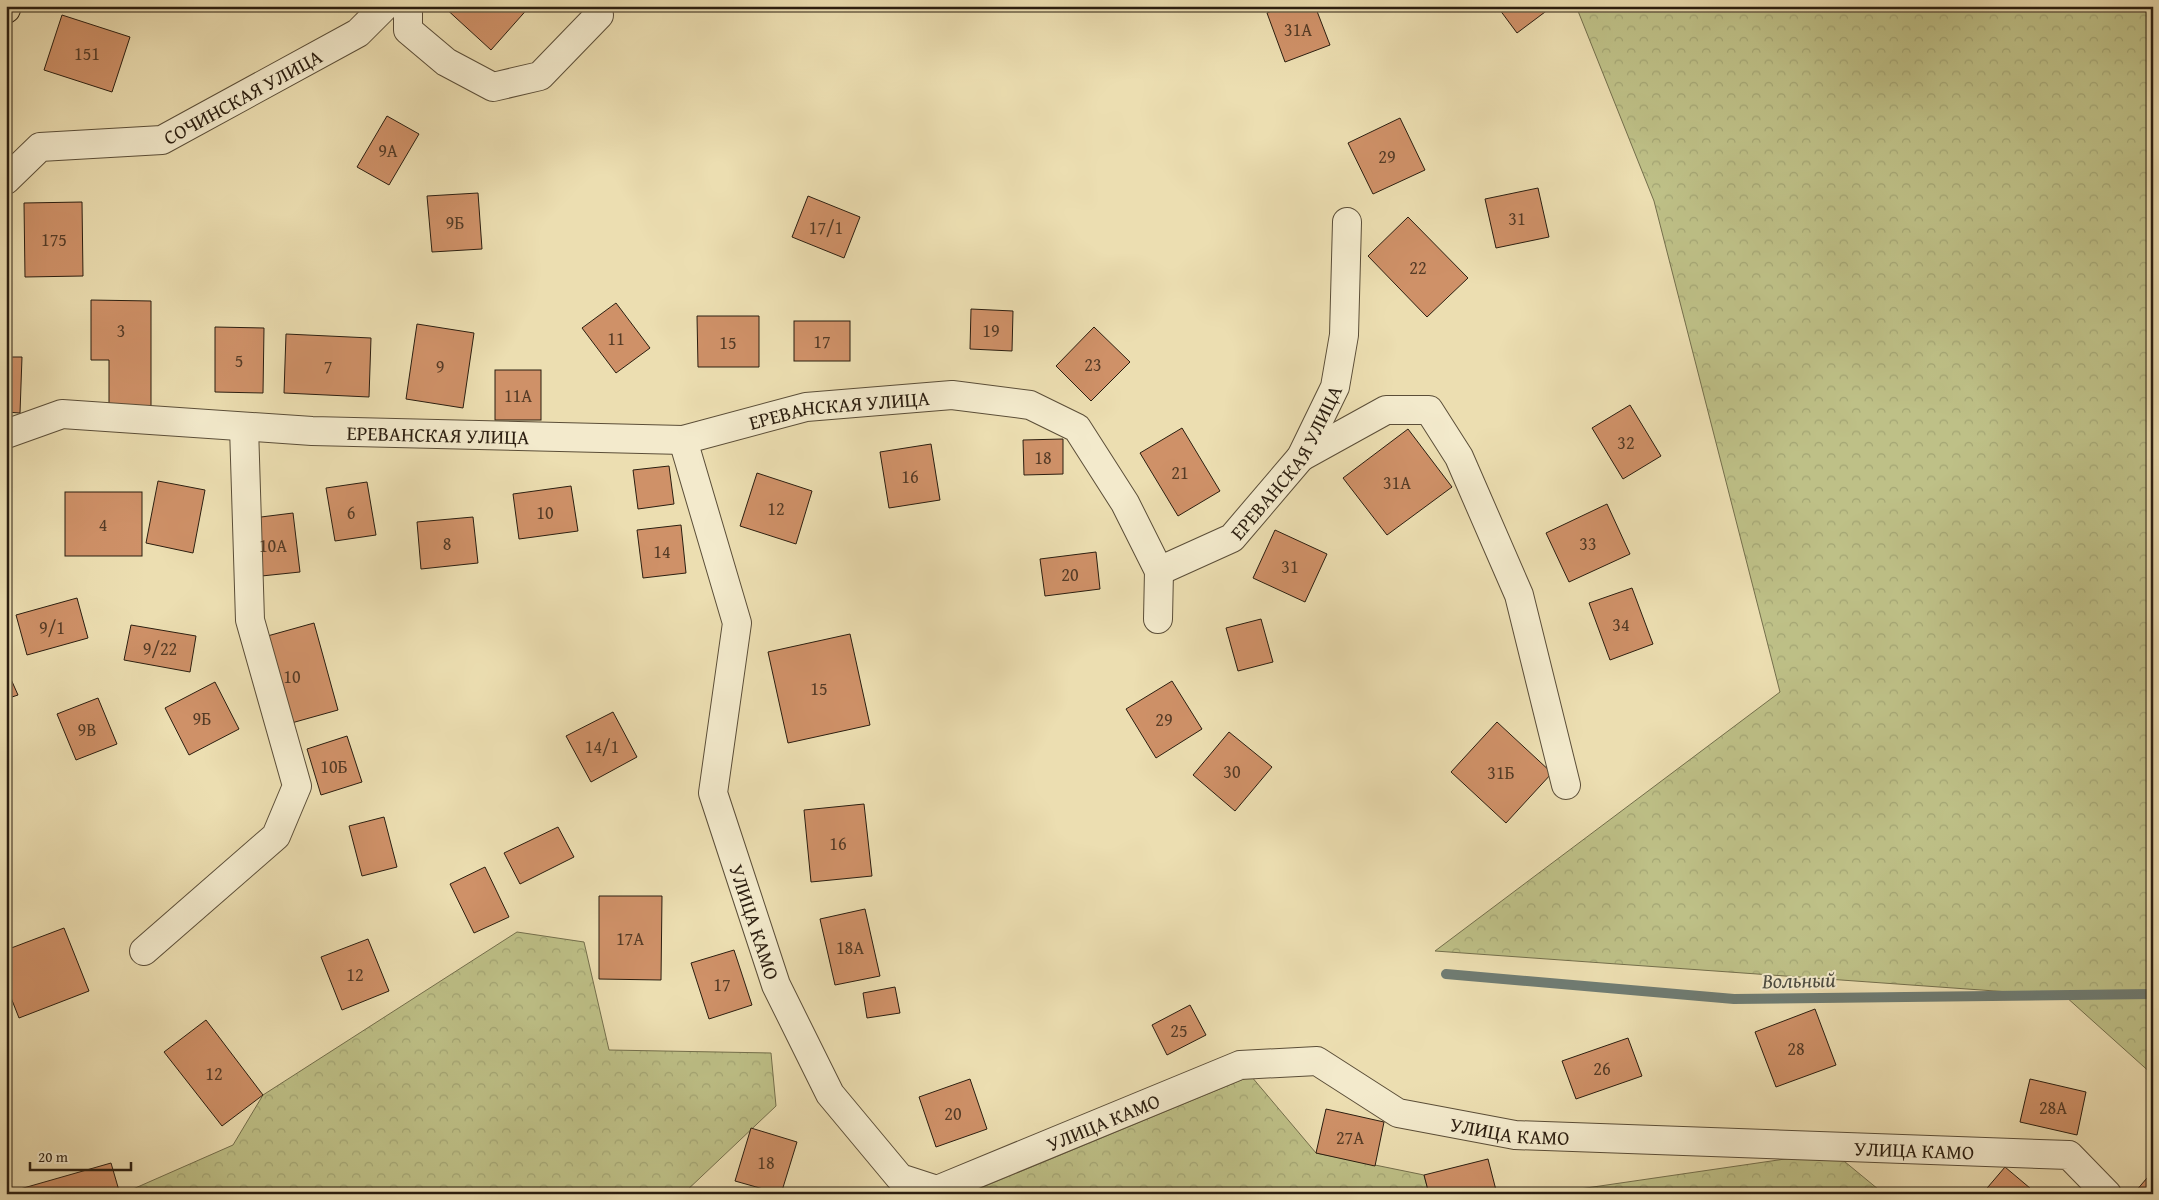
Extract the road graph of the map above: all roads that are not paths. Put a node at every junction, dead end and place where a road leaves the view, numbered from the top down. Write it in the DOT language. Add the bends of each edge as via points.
graph roads {
  1 [pos="385,6"];
  2 [pos="408,6"];
  3 [pos="599,15"];
  4 [pos="6,180"];
  5 [pos="1347,222"];
  6 [pos="244,427"];
  7 [pos="6,434"];
  8 [pos="683,440"];
  9 [pos="1301,457"];
  10 [pos="1159,572"];
  11 [pos="1158,619"];
  12 [pos="1566,785"];
  13 [pos="144,951"];
  14 [pos="936,1192"];
  15 [pos="2108,1194"];
  1 -- 4 [label="street, СОЧИНСКАЯ УЛИЦА" via="358,33 162,140 40,148"];
  2 -- 3 [label="street" via="408,30 446,62 493,87 540,76"];
  5 -- 9 [label="street, ЕРЕВАНСКАЯ УЛИЦА" via="1344,335 1335,387"];
  6 -- 7 [label="street, ЕРЕВАНСКАЯ УЛИЦА" via="62,414"];
  6 -- 8 [label="street, ЕРЕВАНСКАЯ УЛИЦА"];
  6 -- 13 [label="street" via="250,620 297,786 276,836"];
  8 -- 10 [label="street, ЕРЕВАНСКАЯ УЛИЦА" via="806,407 952,395 1030,405 1077,428 1126,503"];
  8 -- 14 [label="street, УЛИЦА КАМО" via="737,623 713,793 776,985 830,1094 900,1178"];
  9 -- 10 [label="street, ЕРЕВАНСКАЯ УЛИЦА" via="1232,538"];
  9 -- 12 [label="street" via="1386,410 1429,410 1459,457 1519,595"];
  10 -- 11 [label="street"];
  14 -- 15 [label="street, УЛИЦА КАМО" via="1240,1065 1317,1061 1398,1113 1515,1135 2068,1155"];
}
